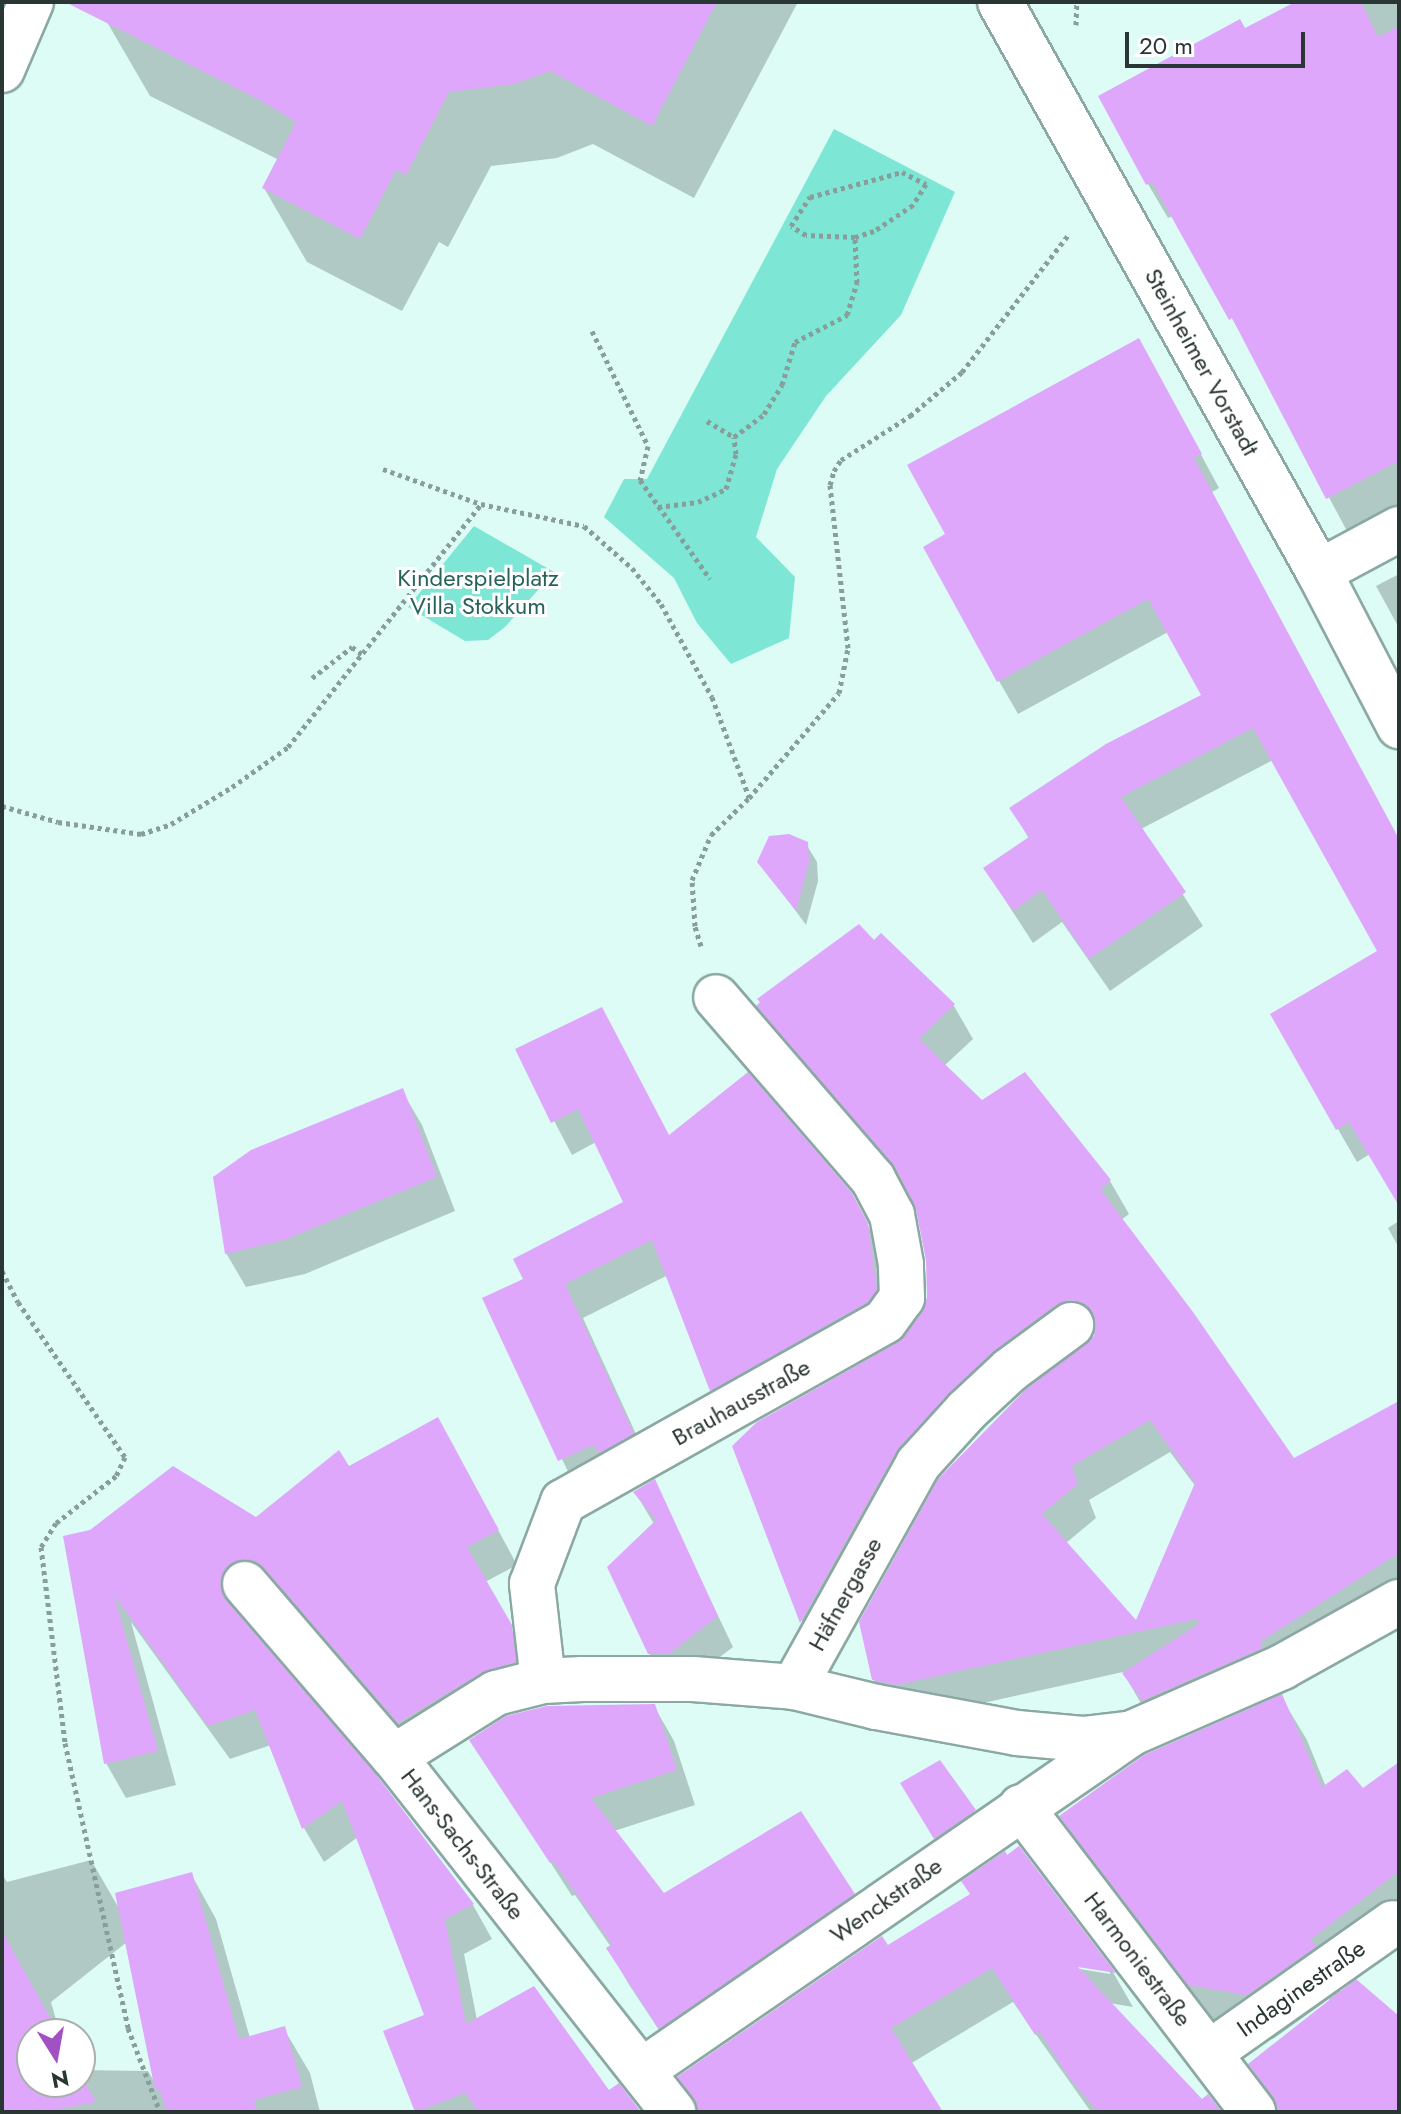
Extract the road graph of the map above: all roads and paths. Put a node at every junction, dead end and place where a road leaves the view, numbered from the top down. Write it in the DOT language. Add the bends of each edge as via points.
graph roads {
  1 [pos="31,2"];
  2 [pos="1000,2"];
  3 [pos="2,70"];
  4 [pos="1115,205"];
  5 [pos="855,237"];
  6 [pos="592,331"];
  7 [pos="707,421"];
  8 [pos="734,437"];
  9 [pos="383,469"];
  10 [pos="481,504"];
  11 [pos="658,507"];
  12 [pos="1399,529"];
  13 [pos="1319,572"];
  14 [pos="710,579"];
  15 [pos="362,654"];
  16 [pos="312,678"];
  17 [pos="1399,726"];
  18 [pos="749,798"];
  19 [pos="2,806"];
  20 [pos="716,997"];
  21 [pos="2,1271"];
  22 [pos="1071,1325"];
  23 [pos="245,1584"];
  24 [pos="1399,1602"];
  25 [pos="543,1681"];
  26 [pos="794,1687"];
  27 [pos="1132,1733"];
  28 [pos="394,1757"];
  29 [pos="1021,1807"];
  30 [pos="1393,1923"];
  31 [pos="1209,2053"];
  32 [pos="643,2070"];
  33 [pos="160,2112"];
  34 [pos="673,2112"];
  35 [pos="1253,2112"];
  1 -- 3 [label="street"];
  2 -- 4 [label="street, Steinheimer Vorstadt"];
  4 -- 13 [label="street, Steinheimer Vorstadt"];
  4 -- 18 [label="path" via="1065,237 962,372 910,416 841,460 830,485 848,648 839,693"];
  5 -- 5 [label="path" via="806,235 791,226 810,197 902,172 926,184 913,205"];
  5 -- 8 [label="path" via="857,283 847,315 795,342 782,385 764,414"];
  6 -- 11 [label="path" via="648,446 640,480"];
  7 -- 8 [label="path"];
  8 -- 11 [label="path" via="736,454 726,489 698,502"];
  9 -- 10 [label="path"];
  10 -- 15 [label="path"];
  10 -- 18 [label="path" via="584,526 632,568 661,604 712,697"];
  11 -- 14 [label="path"];
  12 -- 13 [label="street"];
  13 -- 17 [label="street, Steinheimer Vorstadt"];
  15 -- 16 [label="path" via="352,647"];
  15 -- 19 [label="path" via="288,747 171,824 141,834 58,822"];
  18 -- 20 [label="path" via="711,835 692,880 695,926"];
  20 -- 25 [label="street, Brauhausstraße" via="873,1179 892,1215 902,1298 885,1321 563,1502 532,1584"];
  21 -- 33 [label="path" via="125,1457 116,1476 56,1523 41,1547 65,1743 128,2028"];
  22 -- 26 [label="street, Häfnergasse" via="977,1401 918,1464"];
  23 -- 28 [label="street, Hans-Sachs-Straße"];
  24 -- 27 [label="street, Wenckstraße" via="1282,1667"];
  25 -- 26 [label="street" via="693,1679"];
  25 -- 28 [label="street" via="496,1693"];
  26 -- 27 [label="street, Wenckstraße" via="1017,1733 1083,1739"];
  27 -- 29 [label="street, Wenckstraße"];
  28 -- 32 [label="street, Hans-Sachs-Straße"];
  29 -- 31 [label="street, Harmoniestraße"];
  29 -- 32 [label="street, Wenckstraße"];
  30 -- 31 [label="street, Indaginestraße"];
  31 -- 35 [label="street, Harmoniestraße"];
  32 -- 34 [label="street, Hans-Sachs-Straße"];
}
